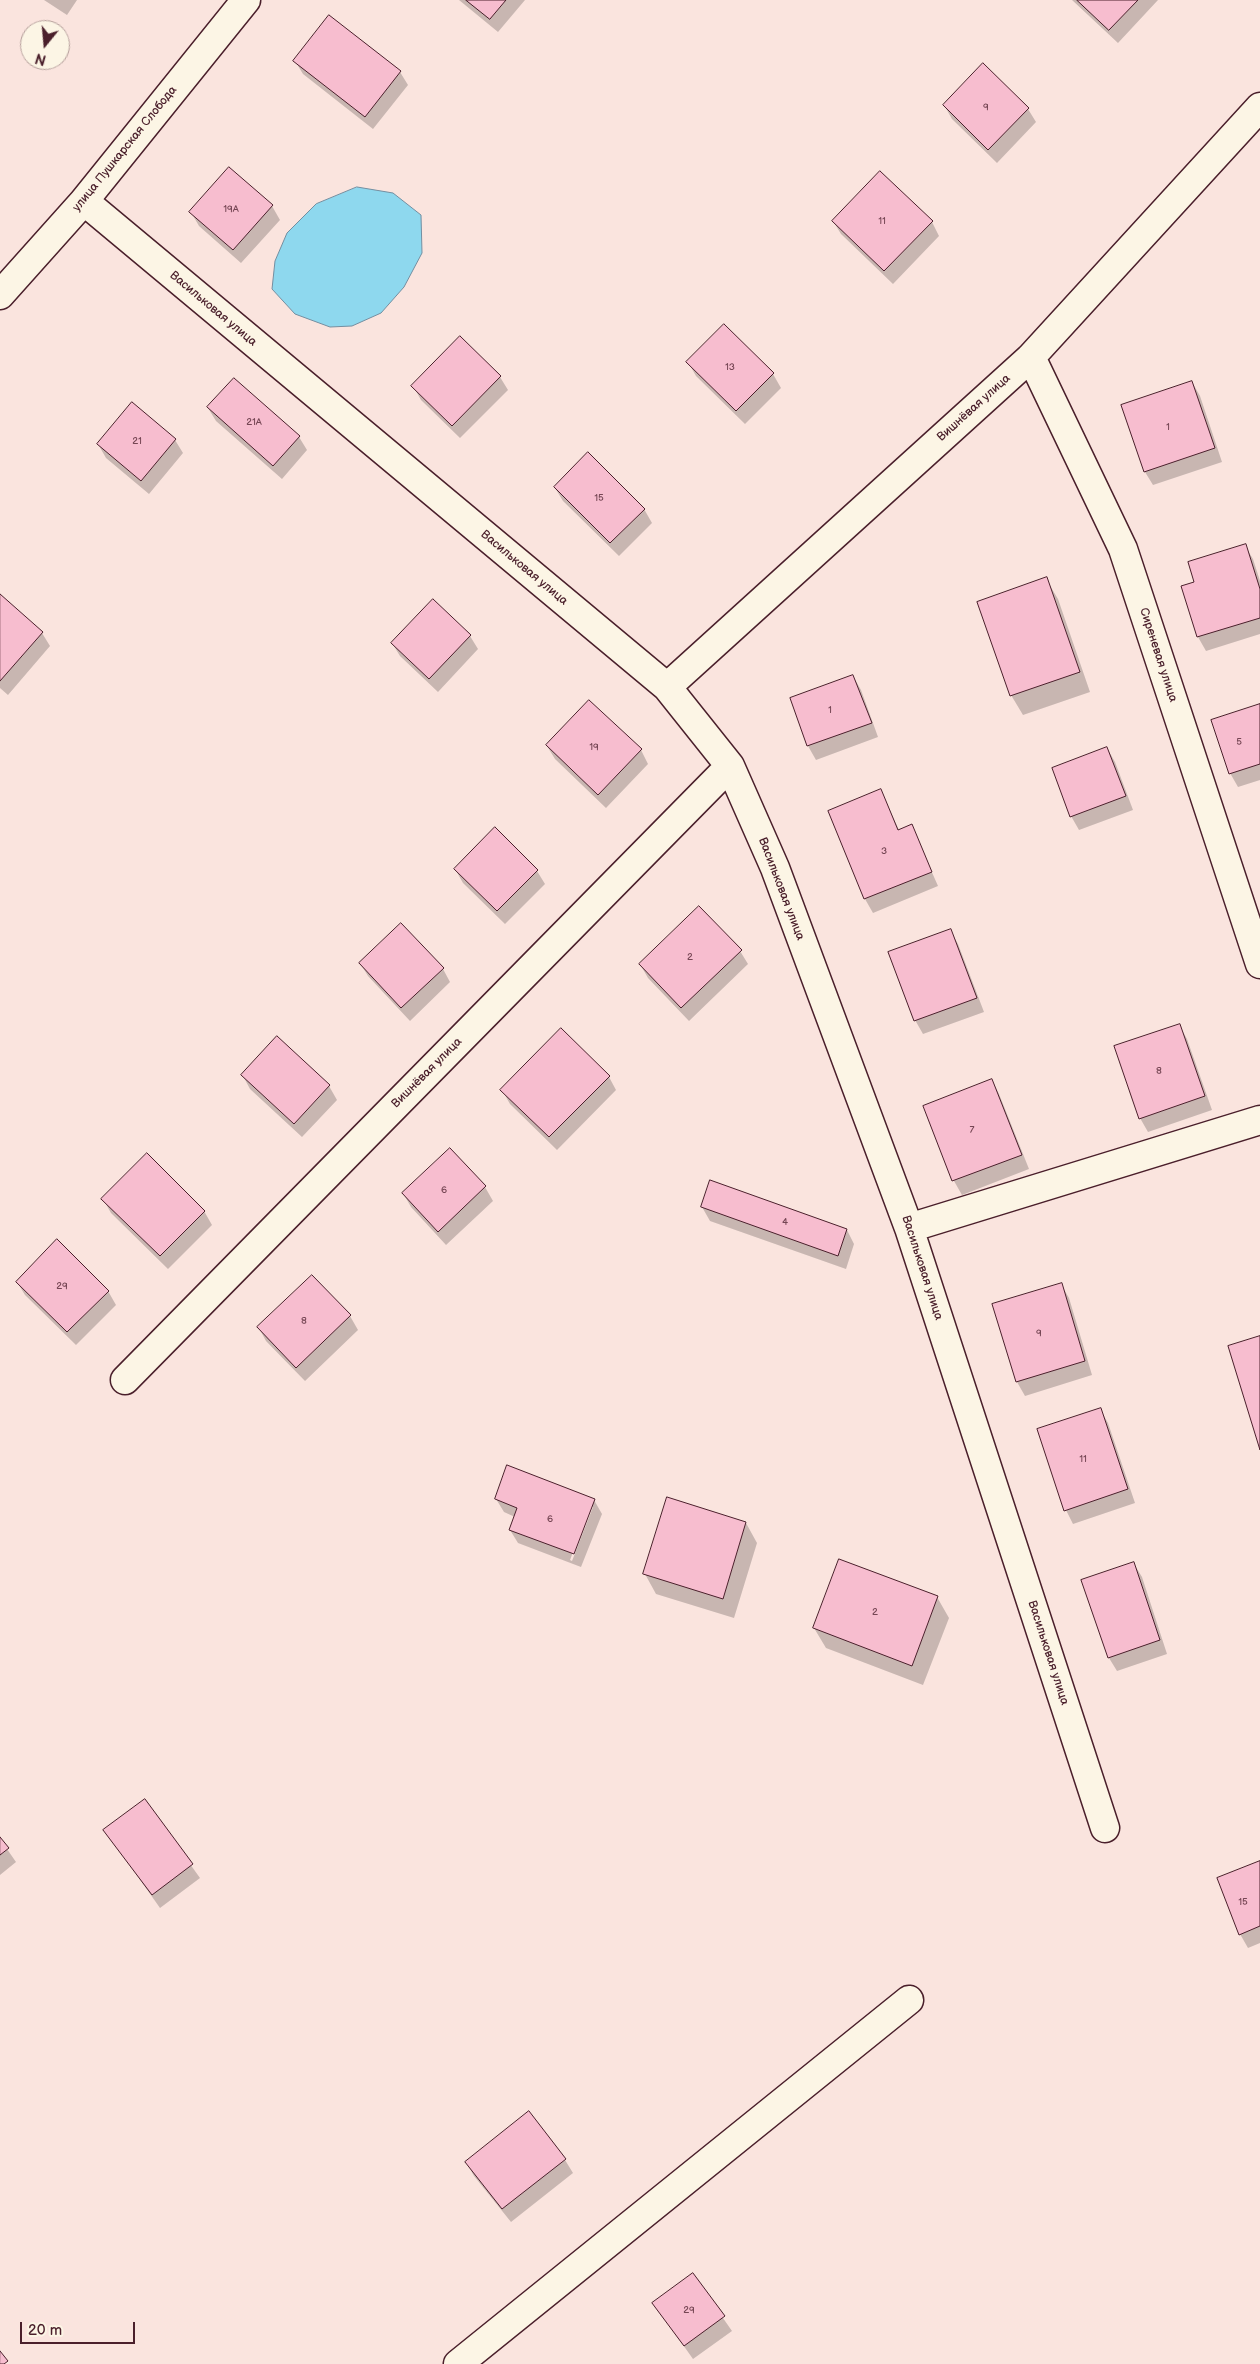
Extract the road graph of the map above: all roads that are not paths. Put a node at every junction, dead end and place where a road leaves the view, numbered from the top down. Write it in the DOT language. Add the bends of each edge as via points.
graph roads {
  1 [pos="246,0"];
  2 [pos="1260,107"];
  3 [pos="84,201"];
  4 [pos="0,295"];
  5 [pos="1031,357"];
  6 [pos="667,687"];
  7 [pos="730,766"];
  8 [pos="1260,964"];
  9 [pos="1260,1120"];
  10 [pos="909,1228"];
  11 [pos="125,1380"];
  12 [pos="1105,1828"];
  13 [pos="908,2000"];
  14 [pos="458,2364"];
  1 -- 3 [label="street, улица Пушкарская Слобода"];
  2 -- 5 [label="street, Вишнёвая улица"];
  3 -- 4 [label="street, улица Пушкарская Слобода"];
  3 -- 6 [label="street, Васильковая улица"];
  5 -- 6 [label="street, Вишнёвая улица"];
  5 -- 8 [label="street, Сиреневая улица" via="1123,549"];
  6 -- 7 [label="street, Васильковая улица"];
  7 -- 10 [label="street, Васильковая улица" via="775,868"];
  7 -- 11 [label="street, Вишнёвая улица"];
  9 -- 10 [label="street"];
  10 -- 12 [label="street, Васильковая улица"];
  13 -- 14 [label="street"];
}
